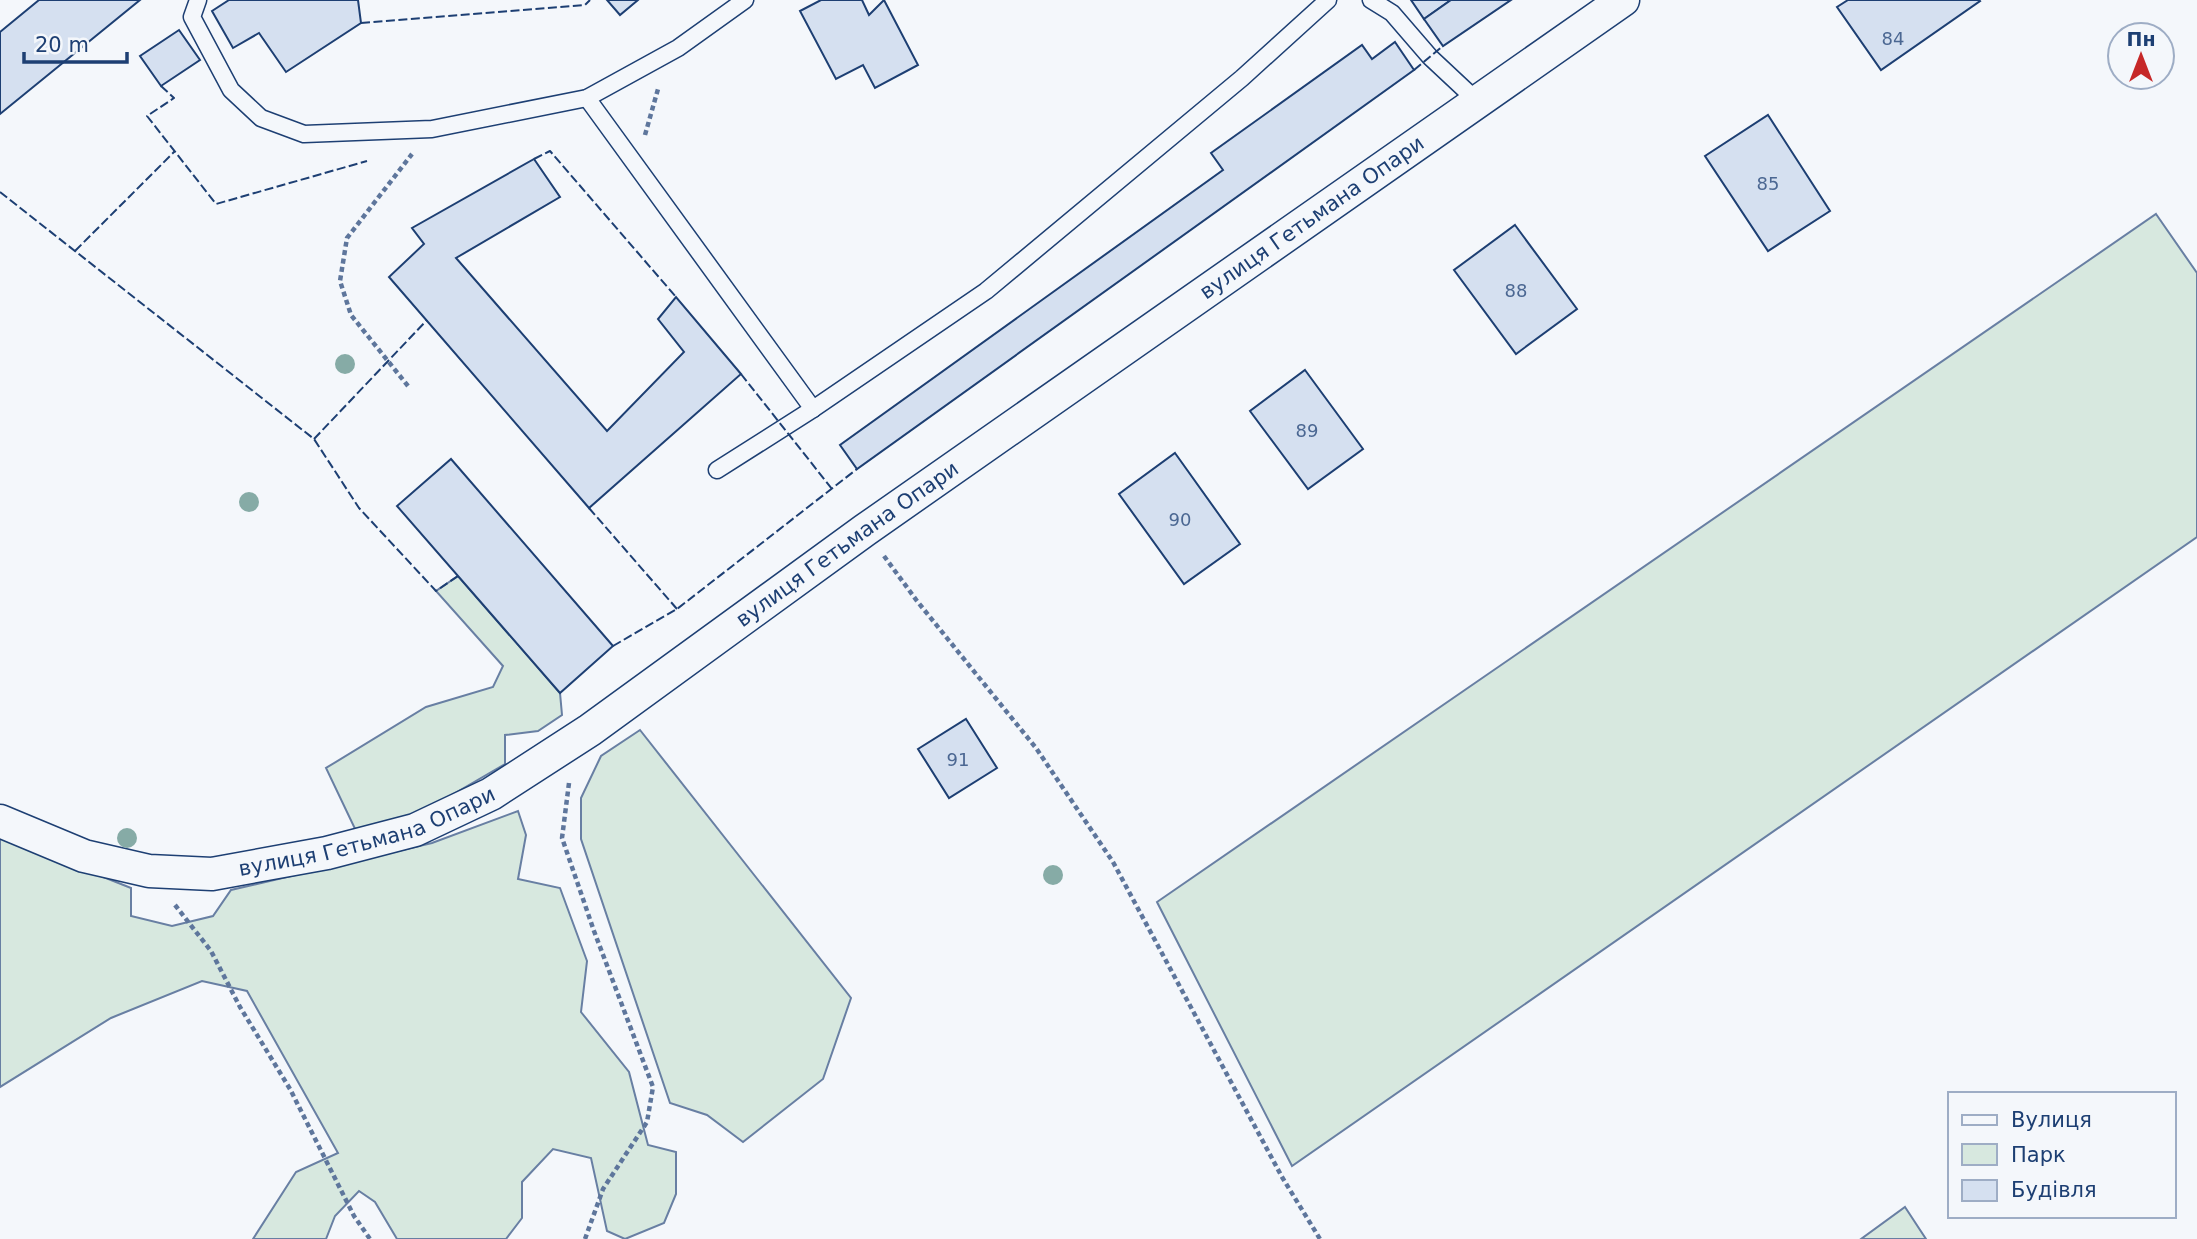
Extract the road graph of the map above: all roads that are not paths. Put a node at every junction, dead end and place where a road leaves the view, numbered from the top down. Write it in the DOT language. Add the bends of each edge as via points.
graph roads {
  1 [pos="198,0"];
  2 [pos="745,0"];
  3 [pos="1328,0"];
  4 [pos="1371,0"];
  5 [pos="1623,0"];
  6 [pos="587,99"];
  7 [pos="1477,101"];
  8 [pos="813,409"];
  9 [pos="717,470"];
  10 [pos="0,821"];
  1 -- 6 [label="lane" via="192,17 231,90 261,118 304,134 432,129"];
  2 -- 6 [label="lane" via="678,48"];
  3 -- 8 [label="lane" via="1242,78 986,291"];
  4 -- 7 [label="lane" via="1392,13"];
  5 -- 7 [label="street, вулиця Гетьмана Опари"];
  6 -- 8 [label="lane"];
  7 -- 10 [label="street, вулиця Гетьмана Опари" via="865,530 590,730 491,794 415,830 327,853 212,874 149,871 84,856"];
  8 -- 9 [label="lane"];
}
